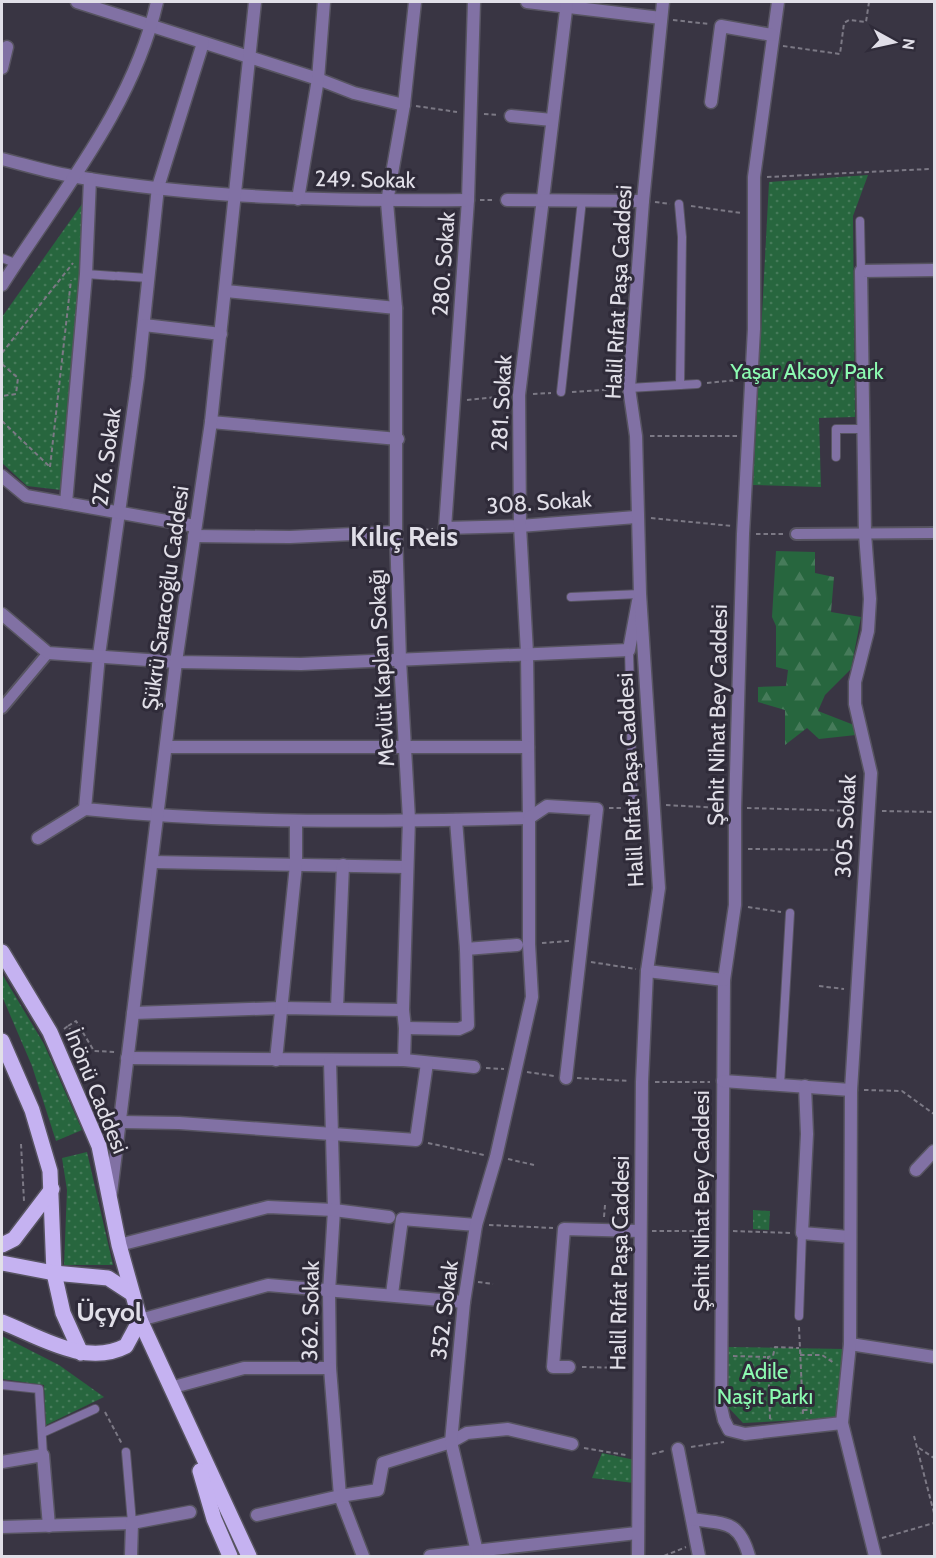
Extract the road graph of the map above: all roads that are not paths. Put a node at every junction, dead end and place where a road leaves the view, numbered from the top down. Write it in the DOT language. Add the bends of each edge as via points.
graph roads {
  1 [pos="77,2"];
  2 [pos="157,2"];
  3 [pos="255,2"];
  4 [pos="324,2"];
  5 [pos="415,2"];
  6 [pos="474,2"];
  7 [pos="527,2"];
  8 [pos="663,2"];
  9 [pos="778,2"];
  10 [pos="567,3"];
  11 [pos="661,18"];
  12 [pos="151,25"];
  13 [pos="772,40"];
  14 [pos="203,43"];
  15 [pos="7,47"];
  16 [pos="250,57"];
  17 [pos="2,68"];
  18 [pos="318,79"];
  19 [pos="711,102"];
  20 [pos="404,105"];
  21 [pos="511,116"];
  22 [pos="552,120"];
  23 [pos="2,159"];
  24 [pos="76,177"];
  25 [pos="90,179"];
  26 [pos="158,187"];
  27 [pos="234,195"];
  28 [pos="298,199"];
  29 [pos="543,199"];
  30 [pos="468,200"];
  31 [pos="507,200"];
  32 [pos="582,200"];
  33 [pos="643,201"];
  34 [pos="387,202"];
  35 [pos="679,204"];
  36 [pos="860,221"];
  37 [pos="2,258"];
  38 [pos="15,263"];
  39 [pos="934,270"];
  40 [pos="861,271"];
  41 [pos="86,274"];
  42 [pos="147,278"];
  43 [pos="2,285"];
  44 [pos="226,291"];
  45 [pos="396,308"];
  46 [pos="144,325"];
  47 [pos="221,334"];
  48 [pos="697,384"];
  49 [pos="680,385"];
  50 [pos="629,388"];
  51 [pos="561,392"];
  52 [pos="211,422"];
  53 [pos="863,429"];
  54 [pos="398,439"];
  55 [pos="836,457"];
  56 [pos="2,476"];
  57 [pos="66,503"];
  58 [pos="119,514"];
  59 [pos="636,517"];
  60 [pos="520,526"];
  61 [pos="445,528"];
  62 [pos="194,531"];
  63 [pos="396,532"];
  64 [pos="934,533"];
  65 [pos="796,534"];
  66 [pos="866,534"];
  67 [pos="640,594"];
  68 [pos="571,597"];
  69 [pos="2,614"];
  70 [pos="629,650"];
  71 [pos="48,653"];
  72 [pos="527,653"];
  73 [pos="99,655"];
  74 [pos="400,660"];
  75 [pos="176,662"];
  76 [pos="2,708"];
  77 [pos="166,747"];
  78 [pos="406,747"];
  79 [pos="528,747"];
  80 [pos="633,807"];
  81 [pos="85,809"];
  82 [pos="530,814"];
  83 [pos="158,816"];
  84 [pos="410,819"];
  85 [pos="456,820"];
  86 [pos="296,822"];
  87 [pos="38,838"];
  88 [pos="152,862"];
  89 [pos="296,865"];
  90 [pos="343,865"];
  91 [pos="406,867"];
  92 [pos="790,913"];
  93 [pos="523,945"];
  94 [pos="466,949"];
  95 [pos="2,952"];
  96 [pos="647,971"];
  97 [pos="724,980"];
  98 [pos="281,1008"];
  99 [pos="337,1008"];
  100 [pos="403,1010"];
  101 [pos="133,1013"];
  102 [pos="405,1028"];
  103 [pos="2,1041"];
  104 [pos="128,1055"];
  105 [pos="276,1060"];
  106 [pos="330,1060"];
  107 [pos="404,1060"];
  108 [pos="427,1063"];
  109 [pos="474,1067"];
  110 [pos="514,1070"];
  111 [pos="566,1078"];
  112 [pos="723,1082"];
  113 [pos="780,1085"];
  114 [pos="805,1086"];
  115 [pos="851,1090"];
  116 [pos="121,1122"];
  117 [pos="332,1132"];
  118 [pos="934,1151"];
  119 [pos="916,1170"];
  120 [pos="52,1189"];
  121 [pos="111,1200"];
  122 [pos="334,1210"];
  123 [pos="396,1218"];
  124 [pos="476,1225"];
  125 [pos="639,1231"];
  126 [pos="802,1233"];
  127 [pos="850,1237"];
  128 [pos="2,1245"];
  129 [pos="119,1245"];
  130 [pos="2,1263"];
  131 [pos="54,1273"];
  132 [pos="329,1292"];
  133 [pos="131,1293"];
  134 [pos="392,1294"];
  135 [pos="464,1302"];
  136 [pos="799,1316"];
  137 [pos="140,1320"];
  138 [pos="2,1322"];
  139 [pos="134,1335"];
  140 [pos="850,1344"];
  141 [pos="81,1353"];
  142 [pos="934,1357"];
  143 [pos="569,1367"];
  144 [pos="330,1368"];
  145 [pos="2,1385"];
  146 [pos="170,1388"];
  147 [pos="95,1409"];
  148 [pos="842,1423"];
  149 [pos="42,1433"];
  150 [pos="451,1442"];
  151 [pos="572,1444"];
  152 [pos="678,1449"];
  153 [pos="126,1452"];
  154 [pos="43,1455"];
  155 [pos="2,1462"];
  156 [pos="340,1496"];
  157 [pos="190,1512"];
  158 [pos="257,1515"];
  159 [pos="692,1519"];
  160 [pos="132,1523"];
  161 [pos="49,1526"];
  162 [pos="2,1527"];
  163 [pos="637,1533"];
  164 [pos="477,1553"];
  165 [pos="131,1557"];
  166 [pos="230,1557"];
  167 [pos="249,1557"];
  168 [pos="363,1557"];
  169 [pos="430,1557"];
  170 [pos="638,1557"];
  171 [pos="699,1557"];
  172 [pos="748,1557"];
  173 [pos="876,1557"];
  1 -- 12 [label="street"];
  2 -- 12 [label="street"];
  3 -- 16 [label="street, Şükrü Saracoğlu Caddesi"];
  4 -- 18 [label="street"];
  5 -- 20 [label="street, Mevlüt Kaplan Sokağı"];
  6 -- 30 [label="street, 280. Sokak"];
  7 -- 10 [label="street"];
  8 -- 11 [label="street, Halil Rıfat Paşa Caddesi"];
  9 -- 13 [label="street, Şehit Nihat Bey Caddesi"];
  10 -- 11 [label="street"];
  10 -- 22 [label="street, 281. Sokak"];
  11 -- 33 [label="street, Halil Rıfat Paşa Caddesi"];
  12 -- 14 [label="street"];
  12 -- 24 [label="street" via="138,63"];
  13 -- 19 [label="street" via="721,26"];
  13 -- 97 [label="street, Şehit Nihat Bey Caddesi" via="754,177 752,379 743,531 735,905"];
  14 -- 16 [label="street"];
  14 -- 26 [label="street, 276. Sokak"];
  15 -- 17 [label="street"];
  16 -- 18 [label="street"];
  16 -- 27 [label="street, Şükrü Saracoğlu Caddesi"];
  18 -- 20 [label="street"];
  18 -- 28 [label="street"];
  20 -- 34 [label="street, Mevlüt Kaplan Sokağı"];
  21 -- 22 [label="street"];
  22 -- 29 [label="street, 281. Sokak"];
  23 -- 24 [label="street, 249. Sokak"];
  24 -- 25 [label="street, 249. Sokak"];
  24 -- 38 [label="street"];
  25 -- 26 [label="street, 249. Sokak"];
  25 -- 41 [label="street"];
  26 -- 27 [label="street, 249. Sokak"];
  26 -- 42 [label="street, 276. Sokak"];
  27 -- 28 [label="street, 249. Sokak"];
  27 -- 44 [label="street, Şükrü Saracoğlu Caddesi"];
  28 -- 34 [label="street, 249. Sokak"];
  29 -- 31 [label="street"];
  29 -- 32 [label="street"];
  29 -- 60 [label="street, 281. Sokak" via="519,395"];
  30 -- 34 [label="street, 249. Sokak"];
  30 -- 61 [label="street, 280. Sokak"];
  32 -- 33 [label="street"];
  32 -- 51 [label="lane"];
  33 -- 50 [label="street, Halil Rıfat Paşa Caddesi"];
  34 -- 45 [label="street, Mevlüt Kaplan Sokağı"];
  35 -- 49 [label="lane"];
  36 -- 40 [label="lane"];
  37 -- 38 [label="lane"];
  38 -- 43 [label="street"];
  39 -- 40 [label="street"];
  40 -- 53 [label="street, 305. Sokak"];
  41 -- 42 [label="lane"];
  41 -- 57 [label="street"];
  42 -- 46 [label="street, 276. Sokak"];
  44 -- 45 [label="street"];
  44 -- 47 [label="street, Şükrü Saracoğlu Caddesi"];
  45 -- 54 [label="street, Mevlüt Kaplan Sokağı"];
  46 -- 47 [label="street"];
  46 -- 58 [label="street, 276. Sokak"];
  47 -- 52 [label="street, Şükrü Saracoğlu Caddesi"];
  48 -- 49 [label="lane"];
  49 -- 50 [label="lane"];
  50 -- 59 [label="street, Halil Rıfat Paşa Caddesi" via="636,436"];
  52 -- 54 [label="street"];
  52 -- 62 [label="street, Şükrü Saracoğlu Caddesi"];
  53 -- 55 [label="lane" via="836,429"];
  53 -- 66 [label="street, 305. Sokak"];
  54 -- 63 [label="street, Mevlüt Kaplan Sokağı"];
  56 -- 57 [label="street" via="26,496"];
  57 -- 58 [label="street"];
  58 -- 62 [label="street"];
  58 -- 73 [label="street, 276. Sokak"];
  59 -- 60 [label="street, 308. Sokak"];
  59 -- 67 [label="street, Halil Rıfat Paşa Caddesi"];
  60 -- 61 [label="street, 308. Sokak"];
  60 -- 72 [label="street, 281. Sokak"];
  62 -- 63 [label="street" via="290,537"];
  62 -- 75 [label="street, Şükrü Saracoğlu Caddesi"];
  63 -- 74 [label="street, Mevlüt Kaplan Sokağı"];
  64 -- 66 [label="street"];
  65 -- 66 [label="street"];
  66 -- 115 [label="street, 305. Sokak" via="868,631 855,682 855,704 871,773"];
  67 -- 68 [label="lane"];
  67 -- 70 [label="street"];
  67 -- 96 [label="street, Halil Rıfat Paşa Caddesi" via="659,888"];
  69 -- 71 [label="street"];
  70 -- 72 [label="street"];
  70 -- 80 [label="lane"];
  71 -- 73 [label="street"];
  71 -- 76 [label="street"];
  72 -- 74 [label="street"];
  72 -- 79 [label="street, 281. Sokak"];
  73 -- 75 [label="street"];
  73 -- 81 [label="street, 276. Sokak"];
  74 -- 75 [label="street"];
  74 -- 78 [label="street, Mevlüt Kaplan Sokağı"];
  75 -- 77 [label="street, Şükrü Saracoğlu Caddesi"];
  77 -- 78 [label="street"];
  77 -- 83 [label="street, Şükrü Saracoğlu Caddesi"];
  78 -- 79 [label="street"];
  78 -- 84 [label="street, Mevlüt Kaplan Sokağı"];
  79 -- 82 [label="street, 281. Sokak"];
  81 -- 83 [label="street"];
  81 -- 87 [label="street"];
  82 -- 85 [label="street"];
  82 -- 93 [label="street, 281. Sokak"];
  82 -- 111 [label="street" via="547,806 597,809"];
  83 -- 86 [label="street"];
  83 -- 88 [label="street, Şükrü Saracoğlu Caddesi"];
  84 -- 85 [label="street"];
  84 -- 86 [label="street"];
  84 -- 91 [label="street, Mevlüt Kaplan Sokağı"];
  85 -- 94 [label="street"];
  86 -- 89 [label="street"];
  88 -- 89 [label="street"];
  88 -- 101 [label="street, Şükrü Saracoğlu Caddesi"];
  89 -- 90 [label="street"];
  89 -- 98 [label="street"];
  90 -- 91 [label="street"];
  90 -- 99 [label="street"];
  91 -- 100 [label="street, Mevlüt Kaplan Sokağı"];
  92 -- 113 [label="lane"];
  93 -- 94 [label="street"];
  93 -- 110 [label="street, 281. Sokak" via="532,997"];
  94 -- 102 [label="street" via="468,1025 459,1029"];
  95 -- 121 [label="main road, İnönü Caddesi" via="50,1032 99,1146"];
  96 -- 97 [label="street"];
  96 -- 125 [label="street, Halil Rıfat Paşa Caddesi"];
  97 -- 112 [label="street, Şehit Nihat Bey Caddesi"];
  98 -- 99 [label="street"];
  98 -- 101 [label="street"];
  98 -- 105 [label="street"];
  99 -- 100 [label="street"];
  100 -- 102 [label="street, Mevlüt Kaplan Sokağı"];
  101 -- 104 [label="street, Şükrü Saracoğlu Caddesi"];
  102 -- 107 [label="street, Mevlüt Kaplan Sokağı"];
  103 -- 120 [label="main road" via="32,1110"];
  104 -- 105 [label="street"];
  104 -- 116 [label="street, Şükrü Saracoğlu Caddesi"];
  105 -- 106 [label="street"];
  106 -- 107 [label="street"];
  106 -- 117 [label="street, 362. Sokak"];
  107 -- 108 [label="street"];
  108 -- 109 [label="street"];
  108 -- 117 [label="street" via="416,1140"];
  110 -- 124 [label="street, 352. Sokak" via="496,1157"];
  112 -- 113 [label="street"];
  112 -- 148 [label="street, Şehit Nihat Bey Caddesi" via="723,1420 729,1430 745,1434"];
  113 -- 114 [label="street"];
  114 -- 115 [label="street"];
  114 -- 126 [label="street"];
  115 -- 127 [label="street, 305. Sokak"];
  116 -- 117 [label="street"];
  116 -- 121 [label="street, Şükrü Saracoğlu Caddesi"];
  117 -- 122 [label="street, 362. Sokak"];
  118 -- 119 [label="street"];
  120 -- 128 [label="main road" via="14,1239"];
  120 -- 131 [label="main road"];
  121 -- 129 [label="main road, İnönü Caddesi"];
  122 -- 123 [label="street"];
  122 -- 129 [label="street" via="268,1207"];
  122 -- 132 [label="street, 362. Sokak"];
  123 -- 124 [label="street"];
  123 -- 134 [label="street"];
  124 -- 135 [label="street, 352. Sokak"];
  125 -- 143 [label="street" via="564,1229 553,1367"];
  125 -- 163 [label="street, Halil Rıfat Paşa Caddesi"];
  126 -- 127 [label="street"];
  126 -- 136 [label="lane"];
  127 -- 140 [label="street, 305. Sokak"];
  129 -- 133 [label="main road, İnönü Caddesi"];
  130 -- 131 [label="main road"];
  131 -- 133 [label="main road" via="108,1278"];
  131 -- 141 [label="main road" via="63,1313"];
  132 -- 134 [label="street"];
  132 -- 137 [label="street" via="268,1285"];
  132 -- 144 [label="street, 362. Sokak"];
  133 -- 137 [label="main road, İnönü Caddesi"];
  134 -- 135 [label="street"];
  135 -- 150 [label="street, 352. Sokak"];
  137 -- 139 [label="main road"];
  137 -- 146 [label="main road, İnönü Caddesi"];
  138 -- 141 [label="main road"];
  139 -- 141 [label="main road" via="115,1352"];
  139 -- 166 [label="main road" via="143,1339 192,1447"];
  140 -- 142 [label="street"];
  140 -- 148 [label="street, 305. Sokak"];
  144 -- 146 [label="street" via="244,1368"];
  144 -- 156 [label="street, 362. Sokak"];
  145 -- 149 [label="lane" via="39,1389"];
  146 -- 167 [label="main road, İnönü Caddesi"];
  147 -- 149 [label="lane"];
  148 -- 173 [label="street, 305. Sokak"];
  149 -- 154 [label="lane"];
  150 -- 151 [label="street" via="467,1433 508,1430"];
  150 -- 156 [label="street" via="382,1463 378,1490"];
  150 -- 164 [label="street, 352. Sokak"];
  152 -- 159 [label="street"];
  153 -- 160 [label="lane"];
  154 -- 155 [label="street"];
  154 -- 161 [label="street"];
  156 -- 158 [label="street"];
  156 -- 168 [label="street, 362. Sokak"];
  157 -- 160 [label="street"];
  159 -- 171 [label="street"];
  159 -- 172 [label="street" via="731,1527 744,1537"];
  160 -- 161 [label="street"];
  160 -- 165 [label="street"];
  161 -- 162 [label="street"];
  163 -- 164 [label="street"];
  163 -- 170 [label="street, Halil Rıfat Paşa Caddesi"];
  164 -- 169 [label="street"];
}
